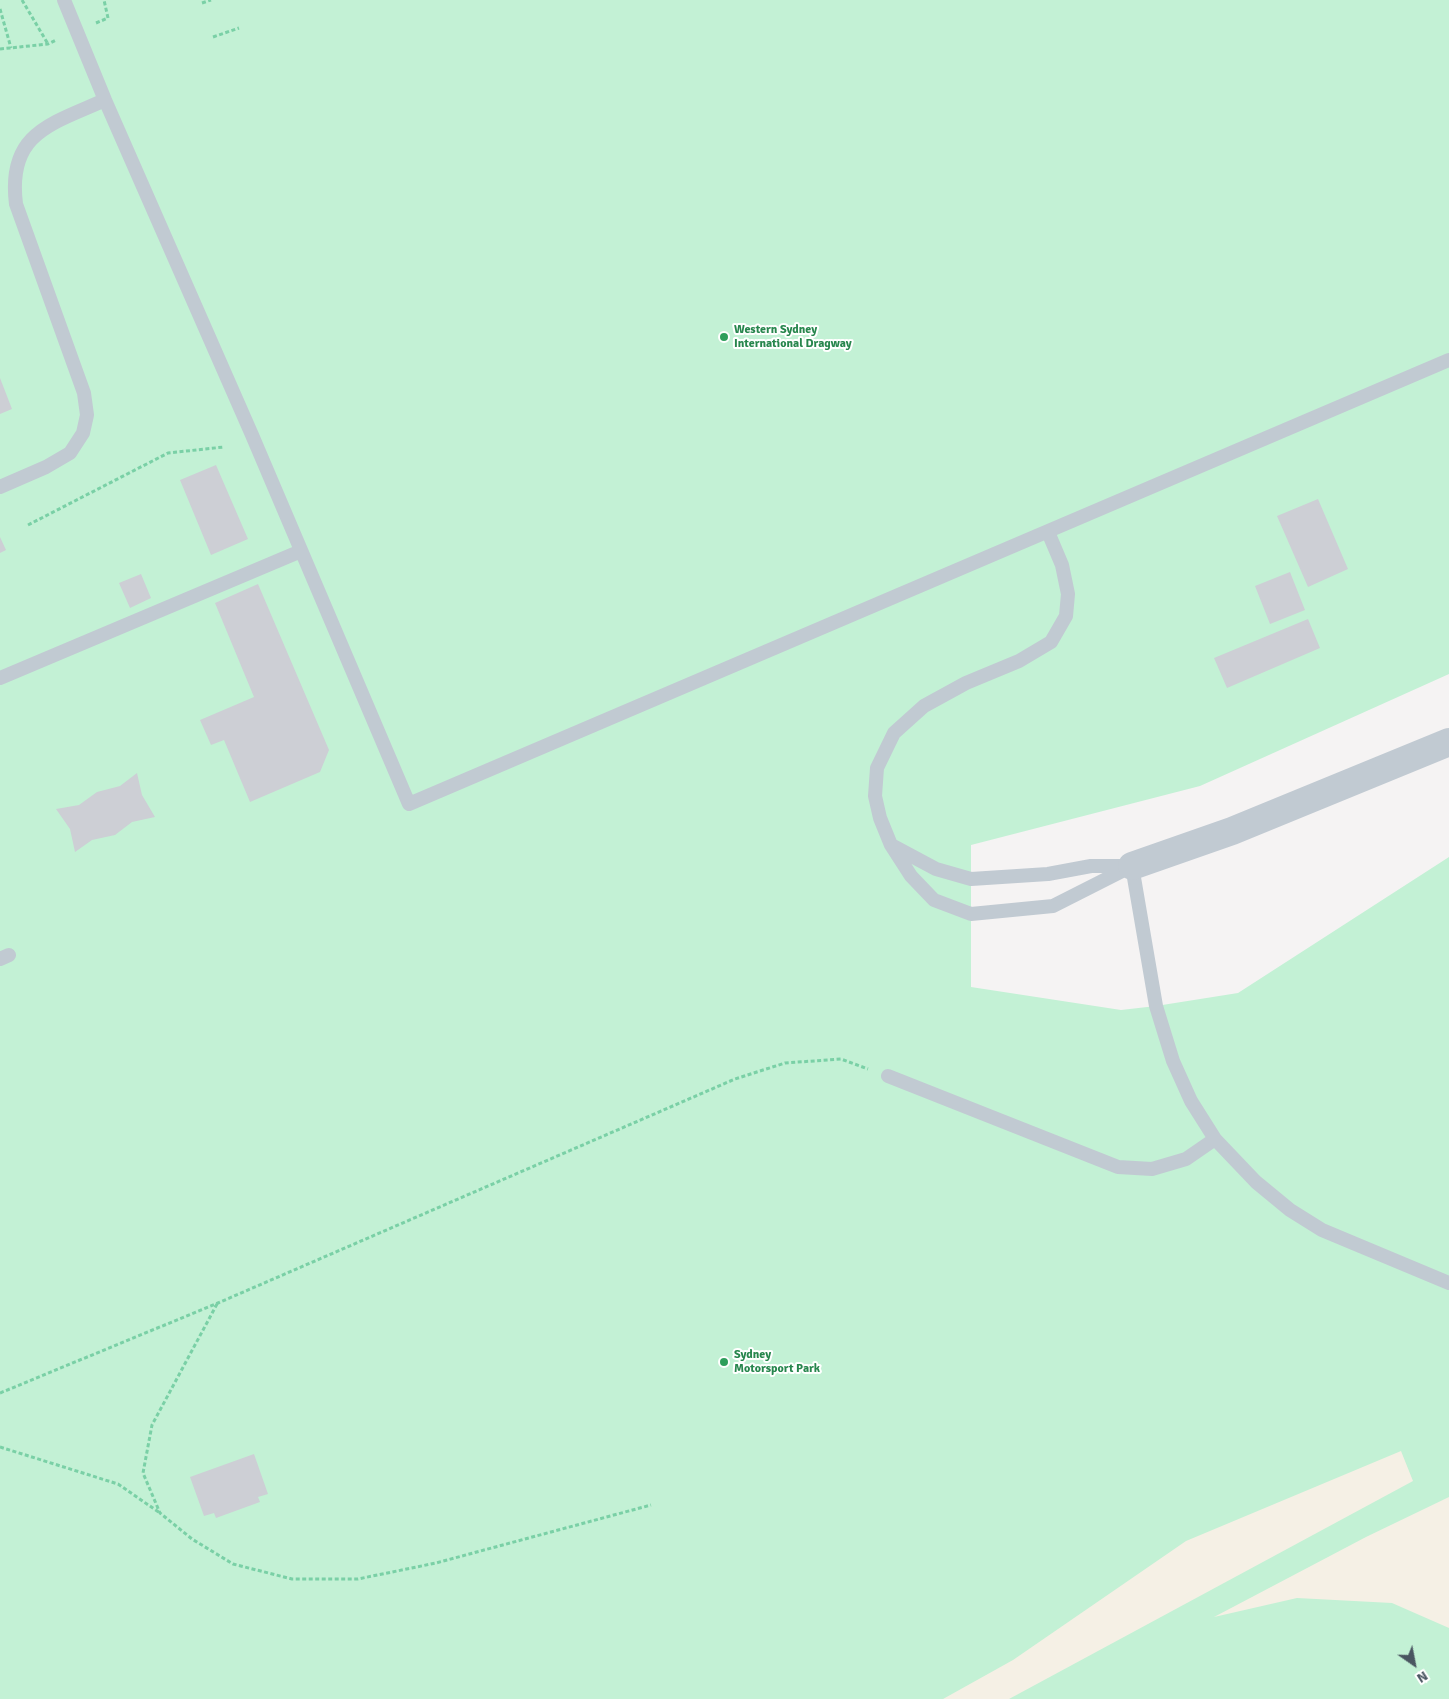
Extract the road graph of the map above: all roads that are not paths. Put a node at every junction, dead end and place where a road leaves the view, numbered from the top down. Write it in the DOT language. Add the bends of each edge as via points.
graph roads {
  1 [pos="64,0"];
  2 [pos="105,100"];
  3 [pos="1449,360"];
  4 [pos="0,487"];
  5 [pos="1048,532"];
  6 [pos="301,551"];
  7 [pos="0,678"];
  8 [pos="1449,742"];
  9 [pos="892,845"];
  10 [pos="1132,866"];
  11 [pos="888,1076"];
  12 [pos="1215,1139"];
  13 [pos="1449,1284"];
  1 -- 2 [label="lane"];
  2 -- 4 [label="lane" via="48,125 30,139 17,162 16,204 84,393 87,415 83,434 70,453"];
  2 -- 6 [label="lane"];
  3 -- 5 [label="lane"];
  5 -- 6 [label="lane" via="409,804"];
  5 -- 9 [label="lane" via="1062,565 1068,594 1066,616 1051,642 1019,661 966,683 924,706 894,733 877,768 875,796"];
  6 -- 7 [label="lane"];
  8 -- 10 [label="street" via="1232,831"];
  9 -- 10 [label="lane" via="936,868 971,879 1048,874 1091,866"];
  9 -- 10 [label="lane" via="911,876 934,900 971,914 1054,906"];
  10 -- 12 [label="lane" via="1156,1006 1173,1061 1191,1101"];
  11 -- 12 [label="lane" via="1118,1167 1152,1170 1186,1159"];
  12 -- 13 [label="lane" via="1256,1182 1290,1210 1322,1230"];
}
